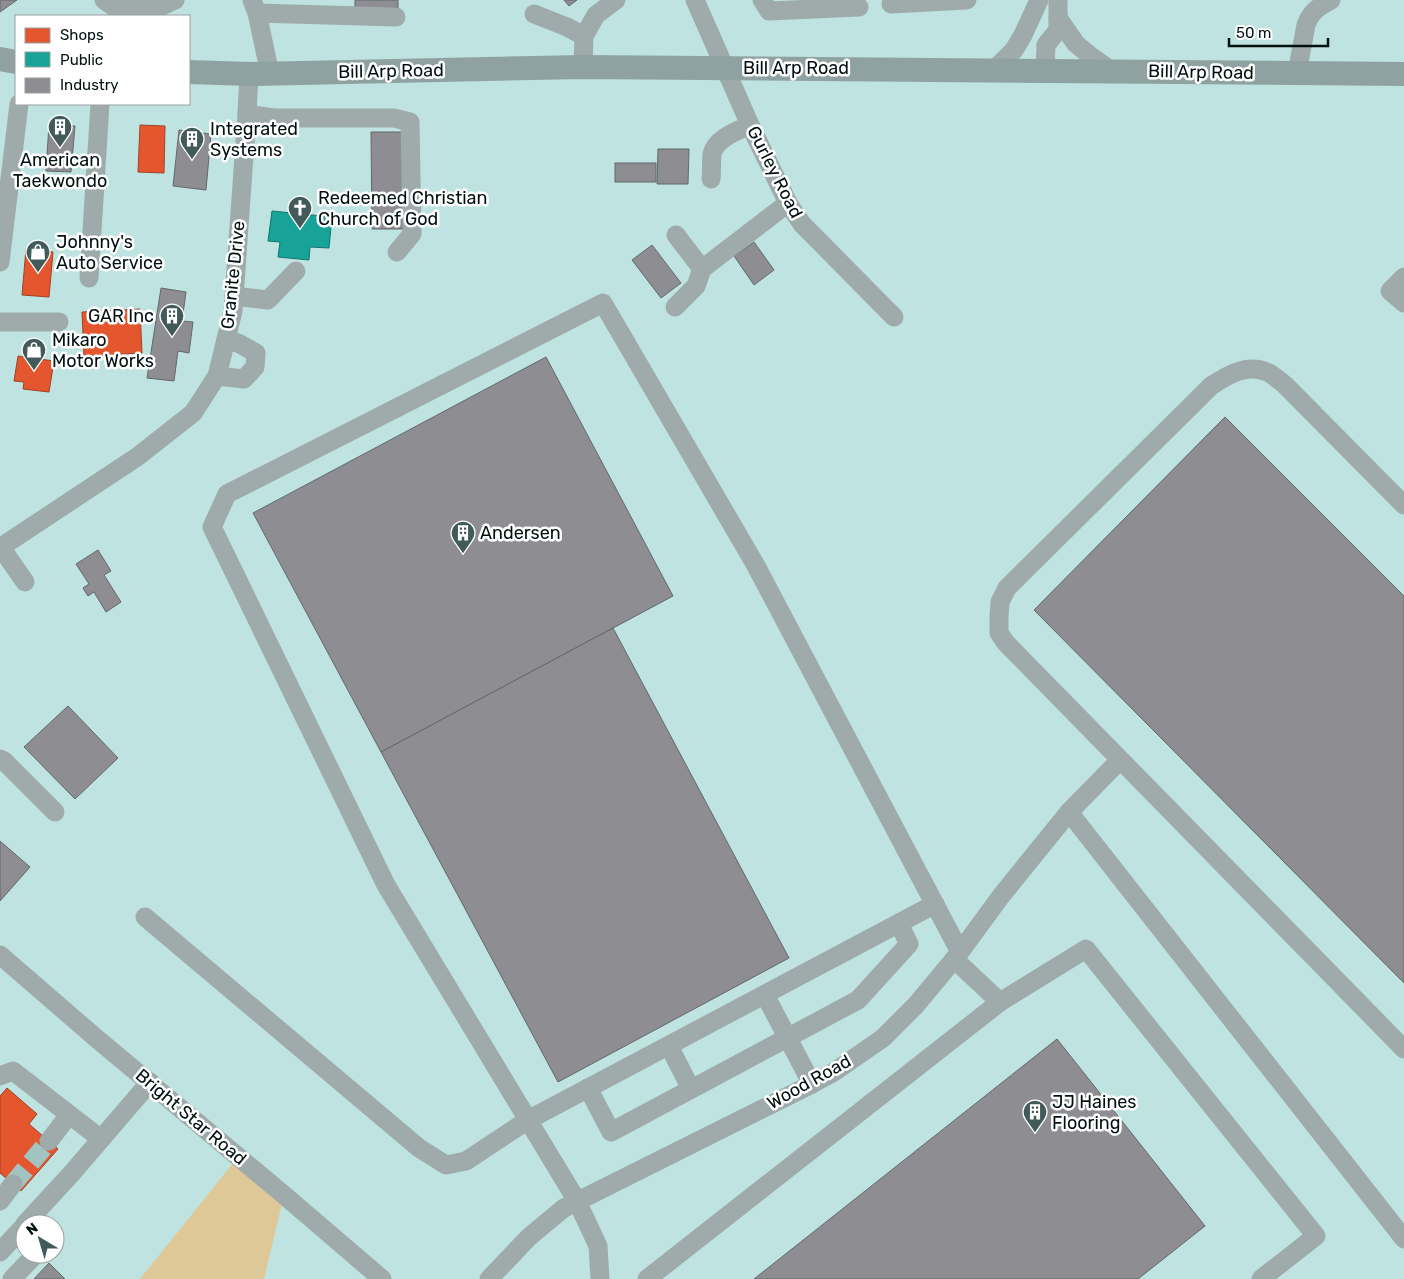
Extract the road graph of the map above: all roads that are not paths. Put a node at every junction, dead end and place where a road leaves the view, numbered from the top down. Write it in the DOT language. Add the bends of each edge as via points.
graph roads {
  1 [pos="104,0"];
  2 [pos="175,0"];
  3 [pos="616,0"];
  4 [pos="695,0"];
  5 [pos="788,0"];
  6 [pos="967,0"];
  7 [pos="1039,0"];
  8 [pos="1332,0"];
  9 [pos="894,2"];
  10 [pos="857,4"];
  11 [pos="255,6"];
  12 [pos="766,6"];
  13 [pos="1058,9"];
  14 [pos="534,14"];
  15 [pos="396,17"];
  16 [pos="584,36"];
  17 [pos="1046,45"];
  18 [pos="0,59"];
  19 [pos="15,62"];
  20 [pos="582,67"];
  21 [pos="725,68"];
  22 [pos="994,70"];
  23 [pos="1045,70"];
  24 [pos="1112,71"];
  25 [pos="190,72"];
  26 [pos="1297,73"];
  27 [pos="259,74"];
  28 [pos="1404,74"];
  29 [pos="19,105"];
  30 [pos="100,105"];
  31 [pos="247,114"];
  32 [pos="750,124"];
  33 [pos="711,179"];
  34 [pos="788,203"];
  35 [pos="676,235"];
  36 [pos="397,252"];
  37 [pos="0,262"];
  38 [pos="702,269"];
  39 [pos="296,271"];
  40 [pos="1404,277"];
  41 [pos="89,278"];
  42 [pos="234,296"];
  43 [pos="1404,303"];
  44 [pos="674,307"];
  45 [pos="894,317"];
  46 [pos="0,322"];
  47 [pos="59,322"];
  48 [pos="226,339"];
  49 [pos="217,376"];
  50 [pos="1404,505"];
  51 [pos="0,546"];
  52 [pos="25,582"];
  53 [pos="0,759"];
  54 [pos="1120,760"];
  55 [pos="55,812"];
  56 [pos="1069,812"];
  57 [pos="935,904"];
  58 [pos="145,917"];
  59 [pos="898,924"];
  60 [pos="0,955"];
  61 [pos="957,956"];
  62 [pos="765,995"];
  63 [pos="1000,1002"];
  64 [pos="788,1038"];
  65 [pos="669,1046"];
  66 [pos="1404,1050"];
  67 [pos="0,1076"];
  68 [pos="150,1082"];
  69 [pos="812,1084"];
  70 [pos="588,1088"];
  71 [pos="692,1089"];
  72 [pos="69,1115"];
  73 [pos="528,1120"];
  74 [pos="101,1138"];
  75 [pos="49,1141"];
  76 [pos="13,1184"];
  77 [pos="0,1201"];
  78 [pos="577,1201"];
  79 [pos="34,1214"];
  80 [pos="1398,1217"];
  81 [pos="15,1235"];
  82 [pos="1404,1238"];
  83 [pos="0,1252"];
  84 [pos="26,1264"];
  85 [pos="371,1275"];
  86 [pos="12,1279"];
  87 [pos="489,1279"];
  88 [pos="600,1279"];
  89 [pos="647,1279"];
  90 [pos="1261,1279"];
  1 -- 2 [label="street" via="117,9 157,8"];
  3 -- 16 [label="street" via="596,15"];
  4 -- 21 [label="street, Gurley Road"];
  5 -- 12 [label="street"];
  6 -- 9 [label="street"];
  7 -- 17 [label="street" via="1040,36"];
  7 -- 22 [label="street" via="1019,43"];
  8 -- 26 [label="street" via="1314,10 1308,18"];
  9 -- 10 [label="street"];
  10 -- 12 [label="street"];
  11 -- 15 [label="street"];
  11 -- 27 [label="street, Granite Drive"];
  13 -- 17 [label="street" via="1058,30"];
  13 -- 24 [label="street" via="1076,44"];
  14 -- 16 [label="street"];
  16 -- 20 [label="street"];
  17 -- 23 [label="street"];
  18 -- 19 [label="main road"];
  20 -- 21 [label="main road, Bill Arp Road"];
  20 -- 27 [label="main road, Bill Arp Road"];
  21 -- 22 [label="main road, Bill Arp Road"];
  21 -- 32 [label="street, Gurley Road"];
  22 -- 23 [label="main road, Bill Arp Road"];
  23 -- 24 [label="main road, Bill Arp Road"];
  24 -- 26 [label="main road, Bill Arp Road"];
  25 -- 27 [label="main road, Bill Arp Road"];
  26 -- 28 [label="main road, Bill Arp Road"];
  27 -- 31 [label="street, Granite Drive"];
  29 -- 37 [label="street"];
  30 -- 41 [label="street"];
  31 -- 36 [label="street" via="274,118 394,118 410,122 412,234"];
  31 -- 42 [label="street, Granite Drive"];
  32 -- 33 [label="street" via="718,144 712,153"];
  32 -- 34 [label="street, Gurley Road"];
  34 -- 38 [label="street"];
  34 -- 45 [label="street, Gurley Road" via="802,224"];
  35 -- 38 [label="street"];
  38 -- 44 [label="street" via="696,286"];
  39 -- 42 [label="street" via="268,300"];
  40 -- 43 [label="street" via="1390,291"];
  42 -- 48 [label="street, Granite Drive"];
  46 -- 47 [label="street"];
  48 -- 49 [label="street, Granite Drive"];
  48 -- 49 [label="street" via="256,353 255,367 244,379"];
  49 -- 51 [label="street, Granite Drive" via="193,413 137,457"];
  50 -- 54 [label="street" via="1270,373 1251,368 1229,374 1211,386 1007,588 1000,602 999,633 1006,643"];
  51 -- 52 [label="street"];
  53 -- 55 [label="street"];
  54 -- 56 [label="street, Wood Road"];
  54 -- 66 [label="street"];
  56 -- 61 [label="street, Wood Road"];
  56 -- 80 [label="street"];
  57 -- 59 [label="street"];
  57 -- 61 [label="street"];
  57 -- 73 [label="street" via="755,564 603,304 227,494 212,527 386,885"];
  58 -- 73 [label="street" via="419,1148 446,1165 466,1160"];
  59 -- 62 [label="street"];
  59 -- 64 [label="street" via="909,944 858,1000"];
  60 -- 68 [label="street, Bright Star Road"];
  61 -- 63 [label="street"];
  61 -- 69 [label="street, Wood Road" via="916,1005 882,1038"];
  62 -- 64 [label="street"];
  62 -- 65 [label="street"];
  63 -- 89 [label="street"];
  63 -- 90 [label="street" via="1086,949 1316,1236"];
  64 -- 69 [label="street"];
  64 -- 71 [label="street"];
  65 -- 70 [label="street"];
  65 -- 71 [label="street"];
  67 -- 72 [label="street" via="13,1071"];
  68 -- 74 [label="street"];
  68 -- 85 [label="street, Bright Star Road" via="284,1194"];
  69 -- 78 [label="street, Wood Road"];
  70 -- 71 [label="street" via="611,1132"];
  70 -- 73 [label="street"];
  72 -- 74 [label="street"];
  72 -- 75 [label="street"];
  73 -- 78 [label="street"];
  74 -- 79 [label="street"];
  76 -- 77 [label="street"];
  78 -- 87 [label="street, Wood Road" via="529,1238"];
  78 -- 88 [label="street" via="598,1246"];
  80 -- 82 [label="street"];
  81 -- 83 [label="street"];
  84 -- 86 [label="street"];
}
